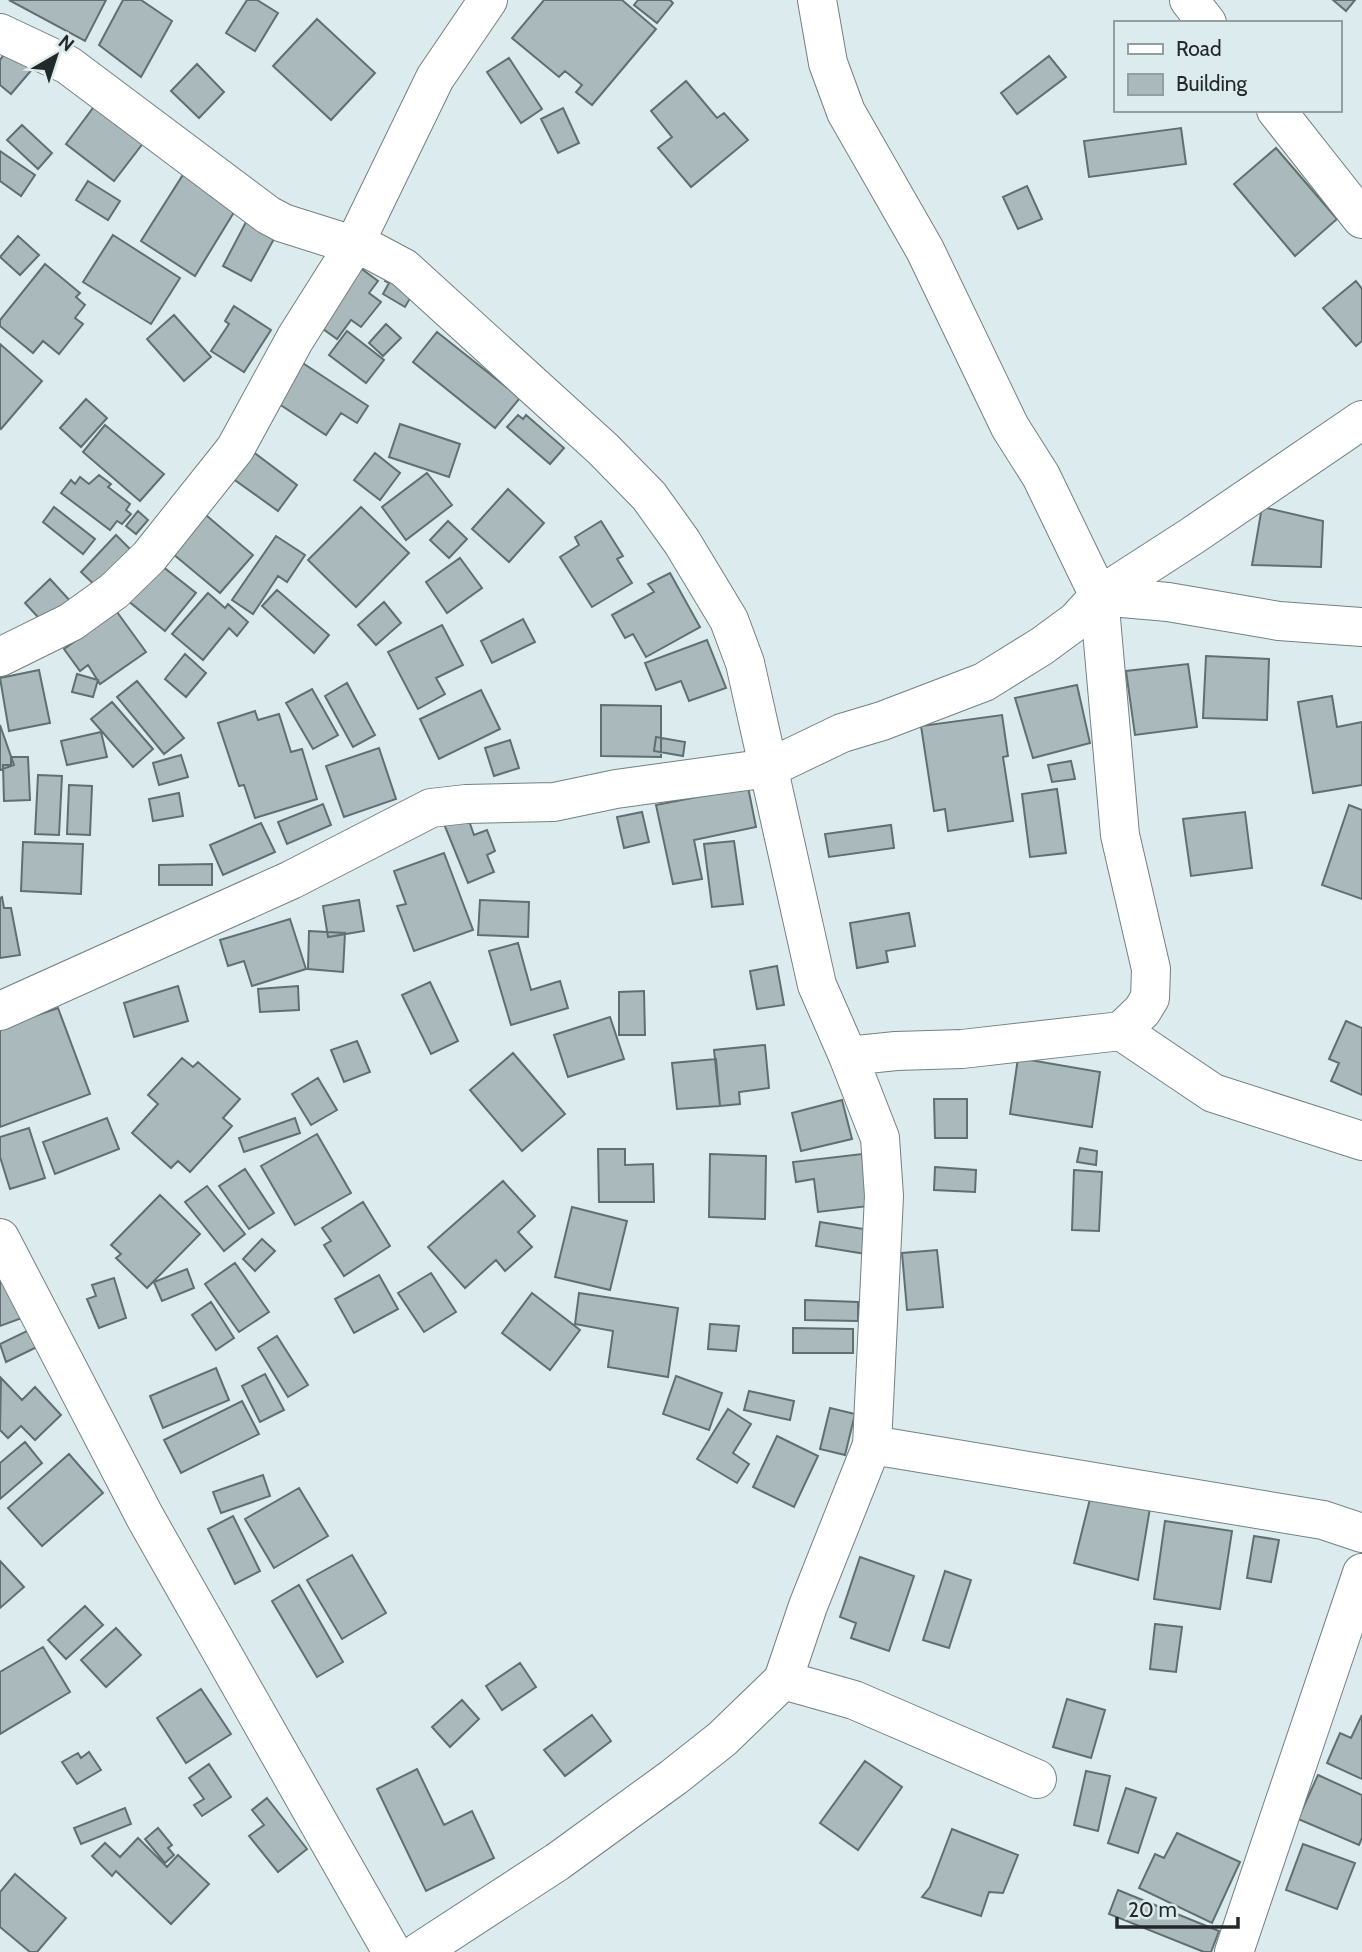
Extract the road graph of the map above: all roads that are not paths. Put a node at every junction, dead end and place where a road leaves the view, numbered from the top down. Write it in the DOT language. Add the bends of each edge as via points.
graph roads {
  1 [pos="488,0"];
  2 [pos="817,0"];
  3 [pos="1189,0"];
  4 [pos="1205,21"];
  5 [pos="0,33"];
  6 [pos="1278,112"];
  7 [pos="1362,219"];
  8 [pos="353,247"];
  9 [pos="1362,420"];
  10 [pos="1099,596"];
  11 [pos="1362,627"];
  12 [pos="0,657"];
  13 [pos="769,768"];
  14 [pos="0,1011"];
  15 [pos="1121,1031"];
  16 [pos="848,1056"];
  17 [pos="1362,1141"];
  18 [pos="0,1237"];
  19 [pos="872,1445"];
  20 [pos="1362,1533"];
  21 [pos="1362,1573"];
  22 [pos="783,1680"];
  23 [pos="1037,1779"];
  24 [pos="392,1952"];
  25 [pos="419,1952"];
  26 [pos="1234,1952"];
  1 -- 8 [label="street" via="435,78"];
  2 -- 10 [label="street" via="828,63 846,112 925,250 1010,427 1041,476"];
  3 -- 4 [label="street"];
  5 -- 8 [label="street" via="68,65 268,215"];
  6 -- 7 [label="street"];
  8 -- 12 [label="street" via="295,339 235,449 149,557 114,591 71,622"];
  8 -- 13 [label="street" via="372,251 404,268 649,496 729,620 745,663"];
  9 -- 10 [label="street"];
  10 -- 11 [label="street" via="1168,602 1279,621"];
  10 -- 13 [label="street" via="1076,621 984,682 842,733"];
  10 -- 15 [label="street" via="1120,835 1152,987 1142,1011"];
  13 -- 14 [label="street" via="554,802 431,808 291,880"];
  13 -- 16 [label="street" via="817,985"];
  15 -- 16 [label="street"];
  15 -- 17 [label="street" via="1213,1093"];
  16 -- 19 [label="street" via="880,1138 883,1166"];
  18 -- 24 [label="street" via="139,1505"];
  19 -- 20 [label="street" via="1323,1520"];
  19 -- 22 [label="street"];
  21 -- 26 [label="street"];
  22 -- 23 [label="street" via="854,1700"];
  22 -- 25 [label="street" via="723,1739 674,1777 557,1863"];
}
